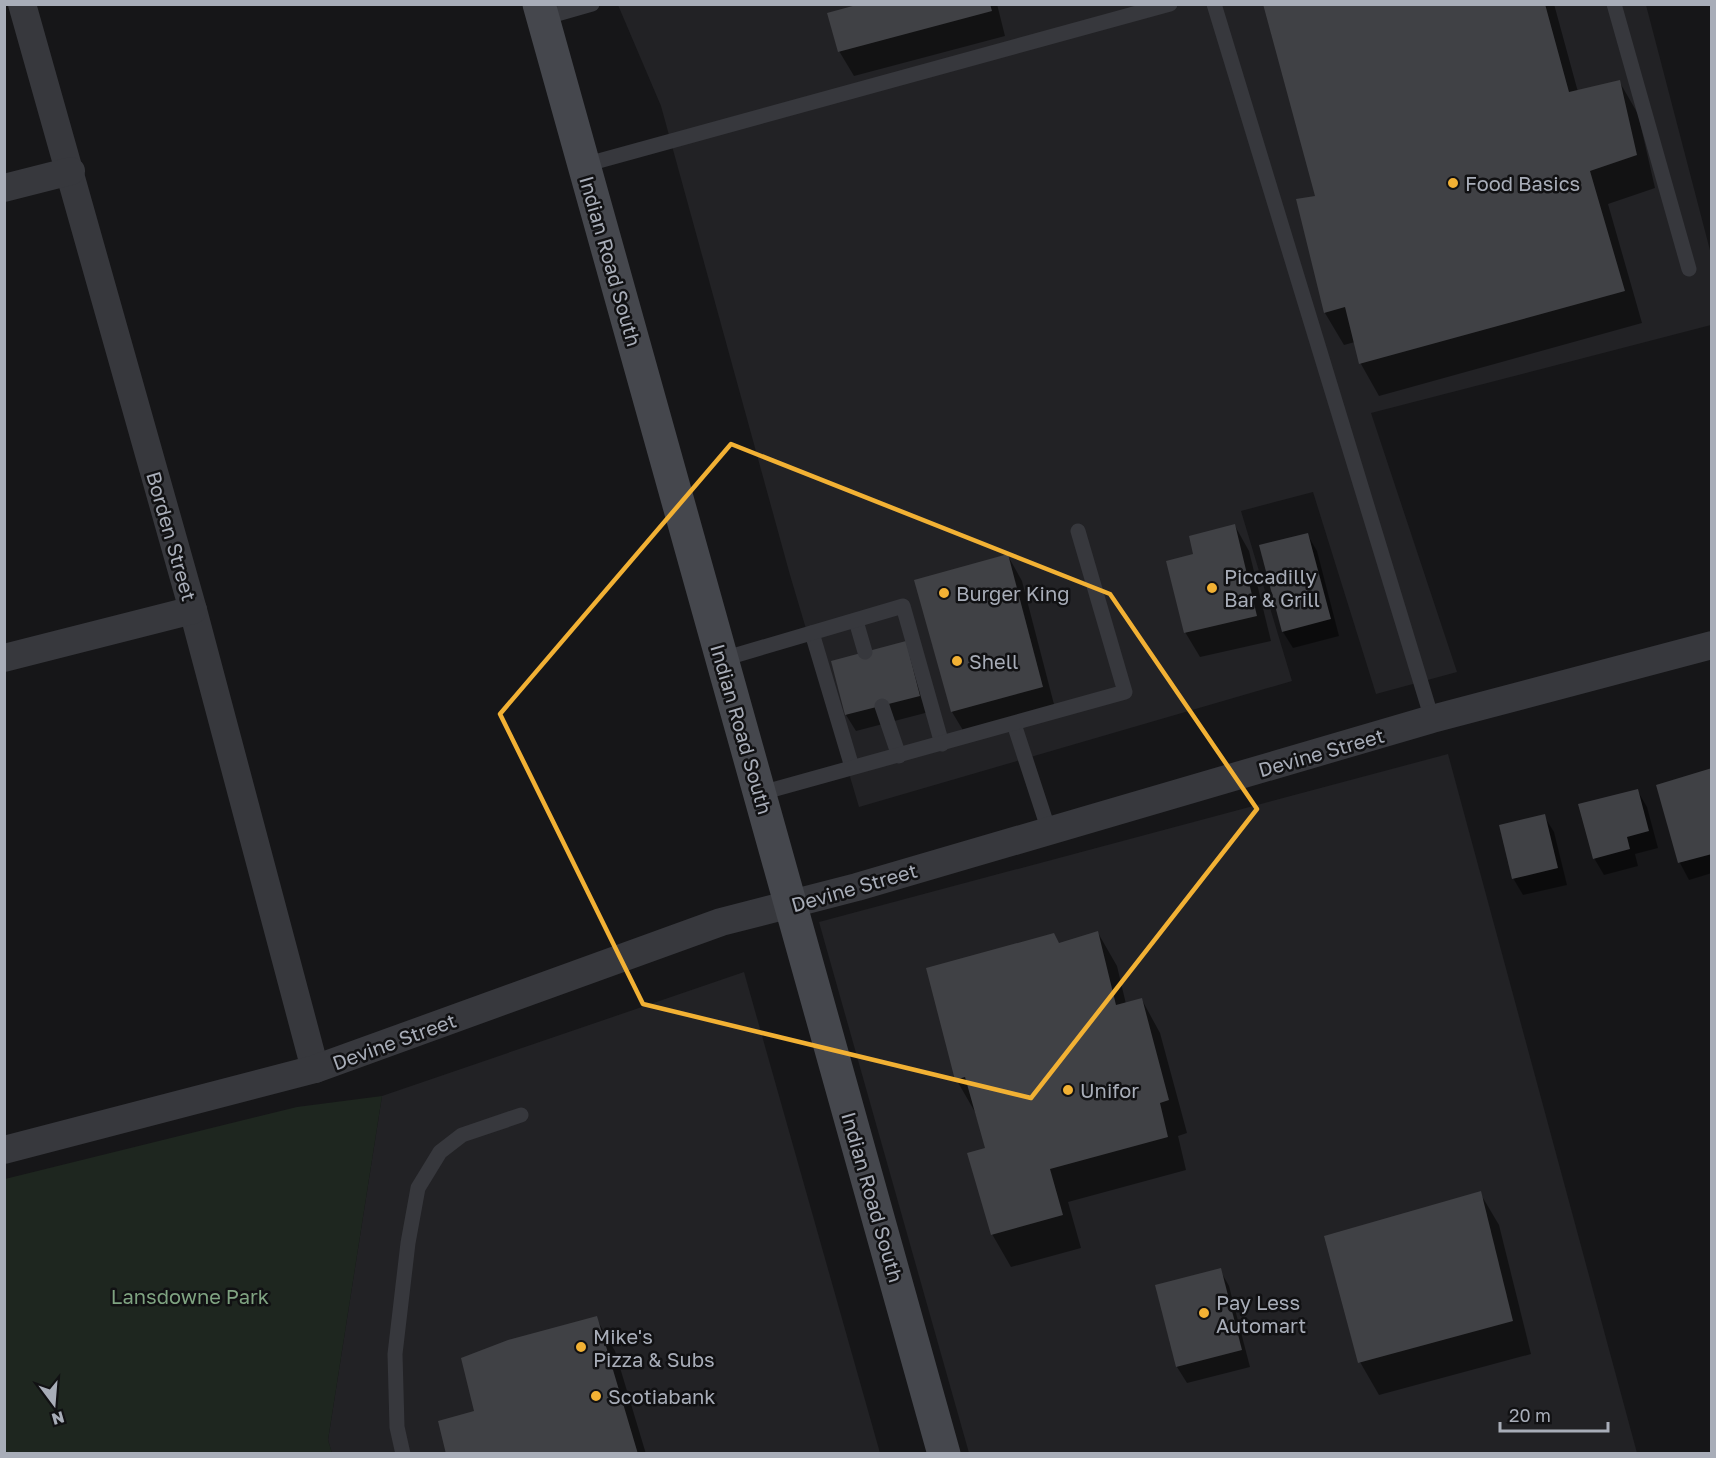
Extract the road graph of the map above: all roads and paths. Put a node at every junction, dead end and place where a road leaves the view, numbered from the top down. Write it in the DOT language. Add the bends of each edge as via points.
graph roads {
  1 [pos="22,4"];
  2 [pos="592,4"];
  3 [pos="1170,4"];
  4 [pos="1214,4"];
  5 [pos="1614,4"];
  6 [pos="541,11"];
  7 [pos="584,165"];
  8 [pos="71,171"];
  9 [pos="4,188"];
  10 [pos="1689,269"];
  11 [pos="1078,531"];
  12 [pos="193,610"];
  13 [pos="856,621"];
  14 [pos="812,633"];
  15 [pos="1712,645"];
  16 [pos="865,652"];
  17 [pos="4,658"];
  18 [pos="723,659"];
  19 [pos="882,706"];
  20 [pos="1432,719"];
  21 [pos="1014,724"];
  22 [pos="942,744"];
  23 [pos="899,756"];
  24 [pos="852,767"];
  25 [pos="761,793"];
  26 [pos="1049,831"];
  27 [pos="792,904"];
  28 [pos="315,1070"];
  29 [pos="521,1115"];
  30 [pos="4,1150"];
  31 [pos="403,1454"];
  32 [pos="944,1454"];
  1 -- 8 [label="street, Borden Street"];
  2 -- 6 [label="lane"];
  3 -- 7 [label="lane"];
  4 -- 20 [label="lane"];
  5 -- 10 [label="lane"];
  6 -- 7 [label="main road, Indian Road South"];
  7 -- 18 [label="main road, Indian Road South"];
  8 -- 9 [label="street"];
  8 -- 12 [label="street, Borden Street"];
  11 -- 21 [label="lane" via="1125,692"];
  12 -- 17 [label="street"];
  12 -- 28 [label="street, Borden Street"];
  13 -- 14 [label="lane"];
  13 -- 16 [label="lane"];
  13 -- 22 [label="lane" via="903,606"];
  14 -- 18 [label="lane"];
  14 -- 24 [label="lane"];
  15 -- 20 [label="street, Devine Street"];
  18 -- 25 [label="main road, Indian Road South"];
  19 -- 23 [label="lane"];
  20 -- 26 [label="street, Devine Street"];
  21 -- 22 [label="lane"];
  21 -- 26 [label="lane"];
  22 -- 23 [label="lane"];
  23 -- 24 [label="lane"];
  24 -- 25 [label="lane"];
  25 -- 27 [label="main road, Indian Road South"];
  26 -- 27 [label="street, Devine Street"];
  27 -- 28 [label="street, Devine Street" via="721,922"];
  27 -- 32 [label="main road, Indian Road South"];
  28 -- 30 [label="street, Devine Street"];
  29 -- 31 [label="lane" via="462,1134 440,1152 418,1188 395,1354 397,1427"];
}
